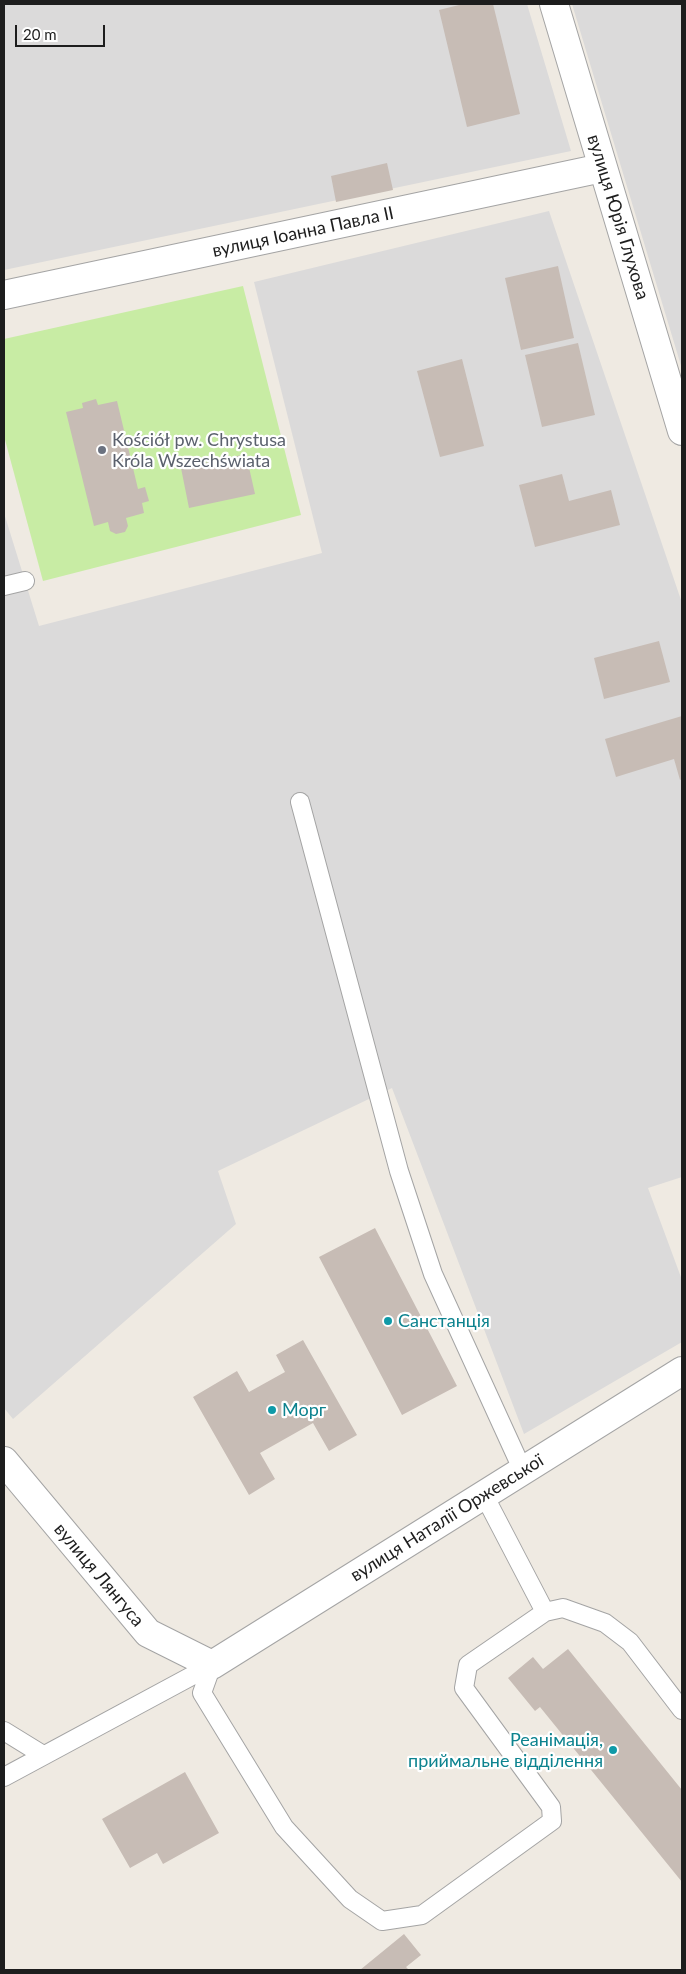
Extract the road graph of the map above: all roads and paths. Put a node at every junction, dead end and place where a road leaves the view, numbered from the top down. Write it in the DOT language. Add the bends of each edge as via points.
graph roads {
  1 [pos="554,4"];
  2 [pos="602,168"];
  3 [pos="4,295"];
  4 [pos="682,431"];
  5 [pos="25,581"];
  6 [pos="4,586"];
  7 [pos="300,802"];
  8 [pos="682,1371"];
  9 [pos="4,1461"];
  10 [pos="523,1471"];
  11 [pos="484,1495"];
  12 [pos="545,1612"];
  13 [pos="212,1665"];
  14 [pos="682,1710"];
  15 [pos="4,1731"];
  16 [pos="43,1755"];
  17 [pos="4,1778"];
  1 -- 2 [label="street, вулиця Юрія Глухова"];
  2 -- 3 [label="street, вулиця Іоанна Павла II"];
  2 -- 4 [label="street, вулиця Юрія Глухова"];
  5 -- 6 [label="lane"];
  7 -- 10 [label="lane" via="399,1171 433,1274"];
  8 -- 10 [label="street, вулиця Наталії Оржевської"];
  9 -- 13 [label="street, вулиця Лянгуса" via="148,1633"];
  10 -- 11 [label="street, вулиця Наталії Оржевської"];
  11 -- 12 [label="lane"];
  11 -- 13 [label="street, вулиця Наталії Оржевської"];
  12 -- 13 [label="lane" via="468,1665 464,1688 551,1807 552,1821 422,1916 382,1921 350,1899 284,1827 202,1693"];
  12 -- 14 [label="lane" via="562,1608 604,1623 630,1642"];
  13 -- 16 [label="lane"];
  15 -- 16 [label="lane"];
  16 -- 17 [label="lane"];
}
